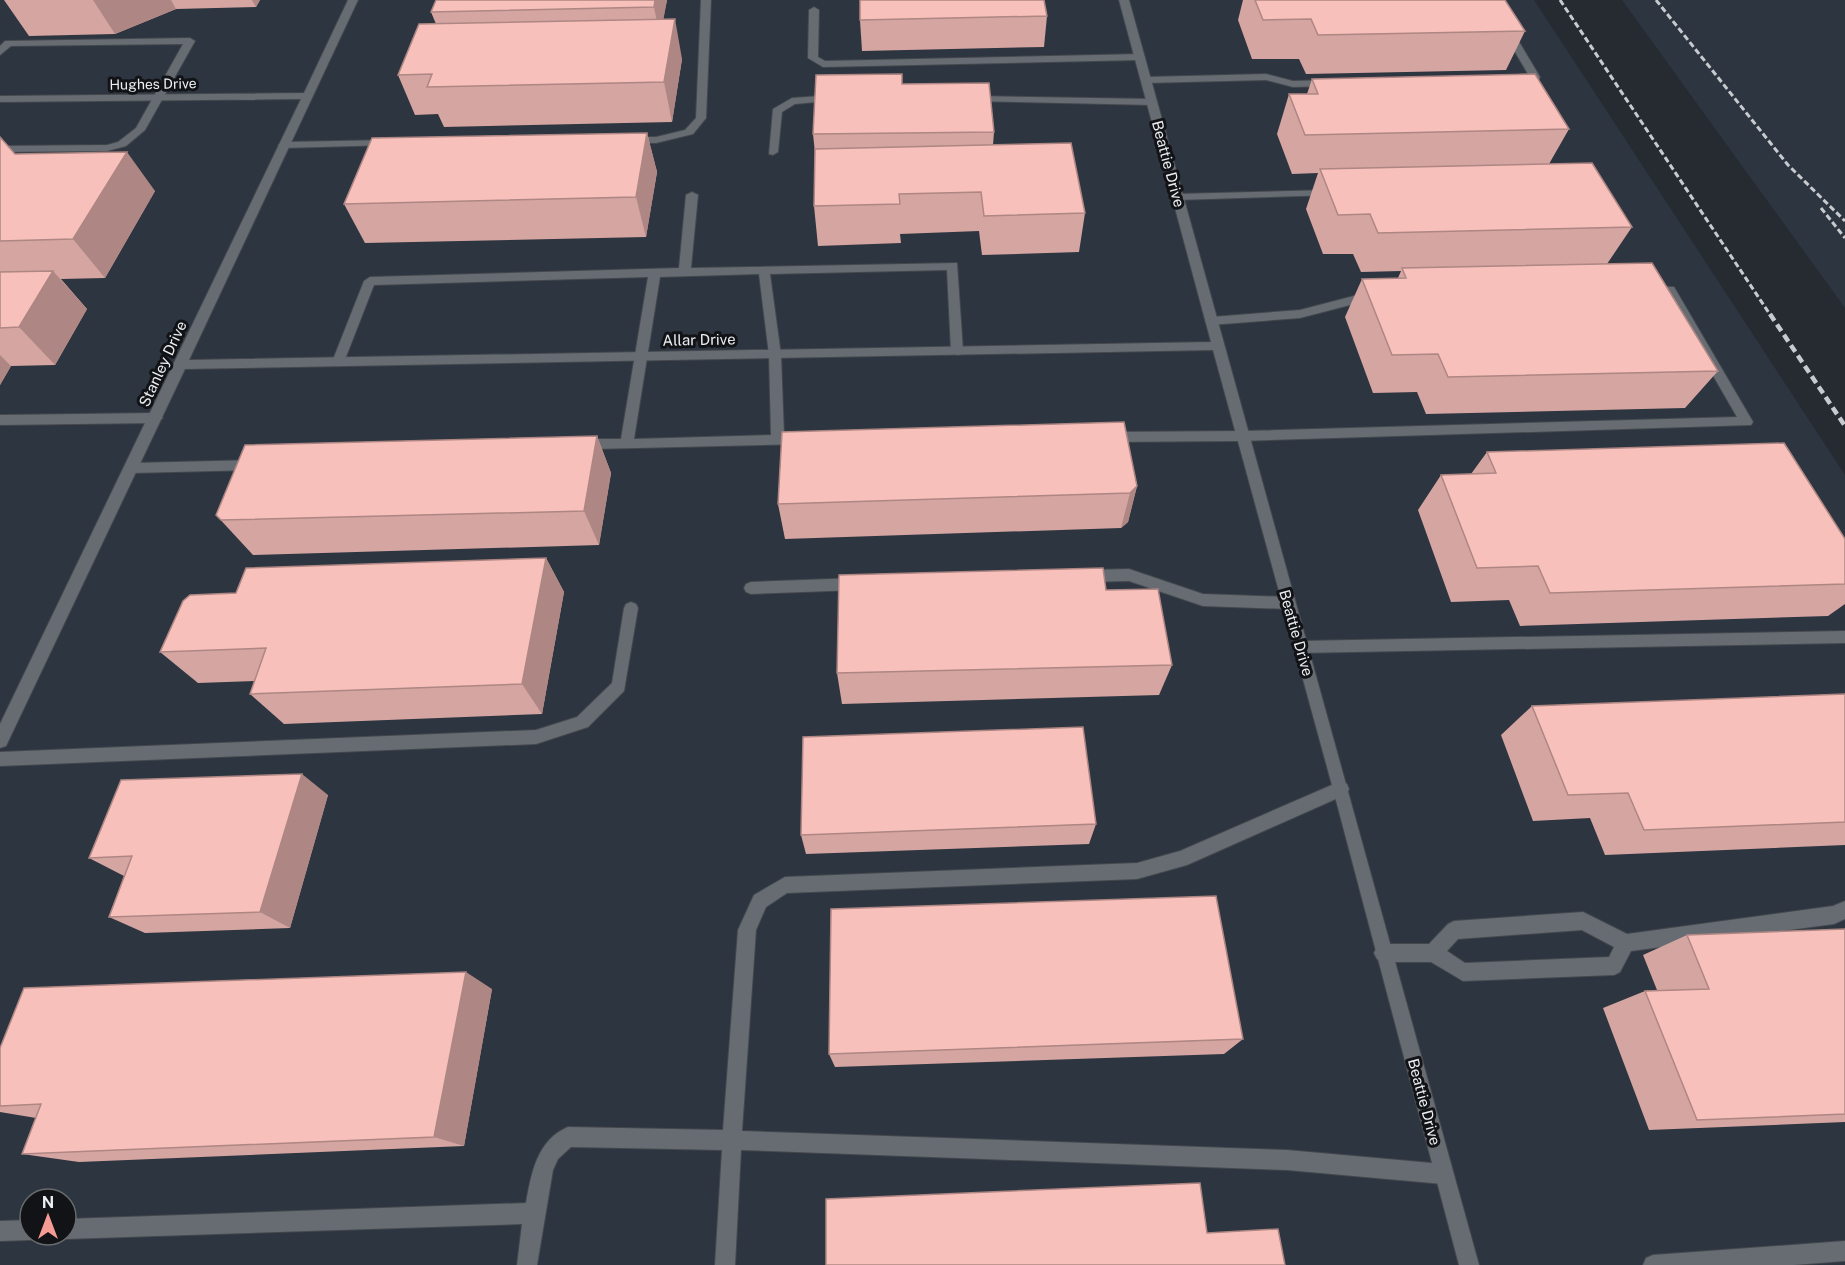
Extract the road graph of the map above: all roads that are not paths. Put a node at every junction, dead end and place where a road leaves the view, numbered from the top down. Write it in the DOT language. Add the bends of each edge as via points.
graph roads {
  1 [pos="353,0"];
  2 [pos="706,0"];
  3 [pos="1124,0"];
  4 [pos="814,10"];
  5 [pos="1500,17"];
  6 [pos="0,52"];
  7 [pos="1140,57"];
  8 [pos="1512,78"];
  9 [pos="1146,80"];
  10 [pos="1339,83"];
  11 [pos="306,96"];
  12 [pos="850,97"];
  13 [pos="159,98"];
  14 [pos="957,98"];
  15 [pos="0,99"];
  16 [pos="1152,102"];
  17 [pos="621,140"];
  18 [pos="400,143"];
  19 [pos="283,145"];
  20 [pos="0,149"];
  21 [pos="773,152"];
  22 [pos="1341,193"];
  23 [pos="692,195"];
  24 [pos="1177,197"];
  25 [pos="764,270"];
  26 [pos="685,272"];
  27 [pos="655,273"];
  28 [pos="1634,290"];
  29 [pos="1385,294"];
  30 [pos="1211,321"];
  31 [pos="1218,346"];
  32 [pos="957,351"];
  33 [pos="775,355"];
  34 [pos="641,357"];
  35 [pos="338,362"];
  36 [pos="181,365"];
  37 [pos="156,418"];
  38 [pos="0,420"];
  39 [pos="1242,436"];
  40 [pos="1099,437"];
  41 [pos="778,440"];
  42 [pos="813,440"];
  43 [pos="627,444"];
  44 [pos="572,450"];
  45 [pos="276,464"];
  46 [pos="132,468"];
  47 [pos="1073,576"];
  48 [pos="870,584"];
  49 [pos="751,588"];
  50 [pos="1287,603"];
  51 [pos="631,608"];
  52 [pos="1845,638"];
  53 [pos="1300,647"];
  54 [pos="0,741"];
  55 [pos="0,759"];
  56 [pos="1341,789"];
  57 [pos="1845,910"];
  58 [pos="1626,943"];
  59 [pos="1383,953"];
  60 [pos="1433,953"];
  61 [pos="732,1140"];
  62 [pos="1443,1174"];
  63 [pos="534,1213"];
  64 [pos="78,1229"];
  65 [pos="18,1230"];
  66 [pos="0,1231"];
  67 [pos="1845,1251"];
  68 [pos="526,1265"];
  69 [pos="725,1265"];
  70 [pos="1469,1265"];
  71 [pos="1653,1265"];
  1 -- 11 [label="street, Stanley Drive"];
  2 -- 17 [label="street" via="701,118 689,132 656,140"];
  3 -- 7 [label="street, Beattie Drive"];
  4 -- 7 [label="street" via="813,58 823,64"];
  5 -- 8 [label="street" via="1535,77"];
  6 -- 13 [label="street" via="8,43 190,41"];
  7 -- 9 [label="street, Beattie Drive"];
  9 -- 10 [label="street" via="1266,77 1293,84"];
  9 -- 16 [label="street, Beattie Drive"];
  11 -- 13 [label="street, Hughes Drive"];
  11 -- 19 [label="street, Stanley Drive"];
  12 -- 21 [label="street" via="792,101 777,111"];
  13 -- 15 [label="street, Hughes Drive"];
  13 -- 20 [label="street" via="140,130 122,144 107,148"];
  14 -- 16 [label="street"];
  16 -- 24 [label="street, Beattie Drive"];
  18 -- 19 [label="street"];
  19 -- 36 [label="street, Stanley Drive"];
  22 -- 24 [label="street"];
  23 -- 26 [label="street"];
  24 -- 30 [label="street, Beattie Drive"];
  25 -- 26 [label="street"];
  25 -- 32 [label="street" via="953,266"];
  25 -- 33 [label="street"];
  26 -- 27 [label="street"];
  27 -- 34 [label="street"];
  27 -- 35 [label="street" via="370,281"];
  28 -- 39 [label="street" via="1670,290 1746,422"];
  29 -- 30 [label="street" via="1300,314"];
  30 -- 31 [label="street, Beattie Drive"];
  31 -- 32 [label="street, Allar Drive"];
  31 -- 39 [label="street, Beattie Drive"];
  32 -- 33 [label="street, Allar Drive"];
  33 -- 34 [label="street, Allar Drive"];
  33 -- 41 [label="street"];
  34 -- 35 [label="street, Allar Drive"];
  34 -- 43 [label="street"];
  35 -- 36 [label="street, Allar Drive"];
  36 -- 37 [label="street, Stanley Drive"];
  37 -- 38 [label="street"];
  37 -- 46 [label="street, Stanley Drive"];
  39 -- 40 [label="street"];
  39 -- 50 [label="street, Beattie Drive"];
  41 -- 42 [label="street"];
  41 -- 43 [label="street"];
  43 -- 44 [label="street" via="594,444"];
  45 -- 46 [label="street"];
  46 -- 54 [label="street, Stanley Drive"];
  47 -- 50 [label="street" via="1129,575 1203,600"];
  48 -- 49 [label="street"];
  50 -- 53 [label="street, Beattie Drive"];
  51 -- 55 [label="street" via="619,686 582,722 536,737"];
  52 -- 53 [label="street"];
  53 -- 56 [label="street, Beattie Drive"];
  56 -- 59 [label="street, Beattie Drive"];
  56 -- 61 [label="street" via="1181,859 1137,870 785,885 760,901 747,930"];
  57 -- 58 [label="street" via="1834,915"];
  58 -- 60 [label="street" via="1583,921 1454,930"];
  58 -- 60 [label="street" via="1614,966 1463,972"];
  59 -- 60 [label="street"];
  59 -- 62 [label="street, Beattie Drive"];
  61 -- 62 [label="street" via="1287,1160"];
  61 -- 63 [label="street" via="568,1137 546,1157"];
  61 -- 69 [label="street"];
  62 -- 70 [label="street, Beattie Drive"];
  63 -- 64 [label="street"];
  63 -- 68 [label="street"];
  65 -- 66 [label="street"];
  67 -- 71 [label="street"];
}
